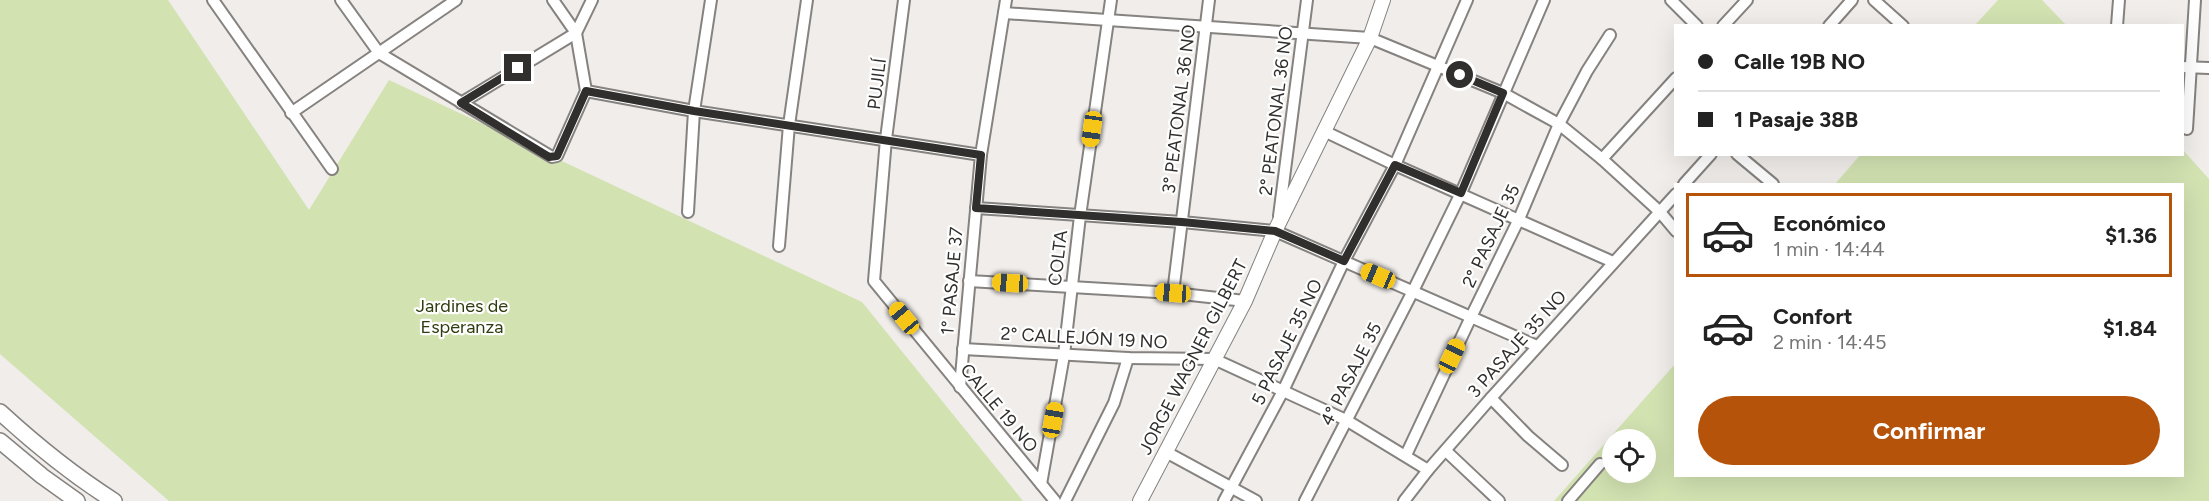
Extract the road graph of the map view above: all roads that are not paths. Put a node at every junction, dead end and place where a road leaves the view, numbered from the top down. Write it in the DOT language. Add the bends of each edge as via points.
graph roads {
  1 [pos="341,0"];
  2 [pos="456,0"];
  3 [pos="553,0"];
  4 [pos="592,0"];
  5 [pos="711,0"];
  6 [pos="807,0"];
  7 [pos="904,0"];
  8 [pos="1005,0"];
  9 [pos="1111,0"];
  10 [pos="1209,0"];
  11 [pos="1307,0"];
  12 [pos="1383,0"];
  13 [pos="1467,0"];
  14 [pos="1544,0"];
  15 [pos="1671,0"];
  16 [pos="1747,0"];
  17 [pos="1852,0"];
  18 [pos="1874,0"];
  19 [pos="2119,0"];
  20 [pos="2195,0"];
  21 [pos="217,2"];
  22 [pos="1843,5"];
  23 [pos="1004,13"];
  24 [pos="1108,20"];
  25 [pos="1695,24"];
  26 [pos="1725,24"];
  27 [pos="1830,24"];
  28 [pos="1901,24"];
  29 [pos="2117,24"];
  30 [pos="1206,25"];
  31 [pos="576,33"];
  32 [pos="1302,33"];
  33 [pos="1610,35"];
  34 [pos="1370,38"];
  35 [pos="379,53"];
  36 [pos="1439,66"];
  37 [pos="2187,67"];
  38 [pos="2209,68"];
  39 [pos="1674,80"];
  40 [pos="586,91"];
  41 [pos="1503,93"];
  42 [pos="461,103"];
  43 [pos="694,111"];
  44 [pos="291,113"];
  45 [pos="1559,124"];
  46 [pos="789,125"];
  47 [pos="2187,129"];
  48 [pos="1326,132"];
  49 [pos="886,139"];
  50 [pos="981,155"];
  51 [pos="1709,156"];
  52 [pos="1739,156"];
  53 [pos="1602,159"];
  54 [pos="1395,165"];
  55 [pos="332,169"];
  56 [pos="1685,183"];
  57 [pos="1772,183"];
  58 [pos="1461,193"];
  59 [pos="1674,196"];
  60 [pos="976,208"];
  61 [pos="688,212"];
  62 [pos="1660,212"];
  63 [pos="1080,216"];
  64 [pos="1519,219"];
  65 [pos="1182,222"];
  66 [pos="1277,228"];
  67 [pos="1674,229"];
  68 [pos="779,246"];
  69 [pos="1344,261"];
  70 [pos="1612,262"];
  71 [pos="873,279"];
  72 [pos="969,281"];
  73 [pos="1071,286"];
  74 [pos="1413,291"];
  75 [pos="1173,293"];
  76 [pos="1245,301"];
  77 [pos="1471,317"];
  78 [pos="1537,346"];
  79 [pos="963,349"];
  80 [pos="1064,355"];
  81 [pos="1128,358"];
  82 [pos="1214,359"];
  83 [pos="960,387"];
  84 [pos="1283,391"];
  85 [pos="1491,398"];
  86 [pos="0,412"];
  87 [pos="1346,420"];
  88 [pos="0,441"];
  89 [pos="1446,451"];
  90 [pos="1166,452"];
  91 [pos="1406,455"];
  92 [pos="1562,465"];
  93 [pos="1600,465"];
  94 [pos="1428,470"];
  95 [pos="1041,484"];
  96 [pos="1231,488"];
  97 [pos="77,501"];
  98 [pos="114,501"];
  99 [pos="1055,501"];
  100 [pos="1065,501"];
  101 [pos="1140,501"];
  102 [pos="1224,501"];
  103 [pos="1256,501"];
  104 [pos="1305,501"];
  105 [pos="1404,501"];
  106 [pos="1499,501"];
  107 [pos="1568,501"];
  1 -- 35 [label="street"];
  2 -- 35 [label="street"];
  3 -- 31 [label="street"];
  4 -- 31 [label="street"];
  5 -- 43 [label="street"];
  6 -- 46 [label="street"];
  7 -- 49 [label="street, PUJILÍ"];
  8 -- 23 [label="street, 1° PASAJE 37"];
  9 -- 24 [label="street, COLTA"];
  10 -- 30 [label="street, 3° PEATONAL 36 NO"];
  11 -- 32 [label="street, 2° PEATONAL 36 NO"];
  12 -- 34 [label="street, JORGE WAGNER GILBERT"];
  13 -- 36 [label="street, 5 PASAJE 35 NO"];
  14 -- 41 [label="street, 4° PASAJE 35"];
  15 -- 25 [label="street"];
  16 -- 26 [label="street"];
  17 -- 22 [label="street"];
  18 -- 28 [label="street"];
  19 -- 29 [label="street"];
  20 -- 37 [label="street"];
  21 -- 44 [label="street"];
  22 -- 27 [label="street"];
  23 -- 24 [label="street"];
  23 -- 50 [label="street, 1° PASAJE 37"];
  24 -- 30 [label="street"];
  24 -- 63 [label="street, COLTA"];
  30 -- 32 [label="street"];
  30 -- 65 [label="street, 3° PEATONAL 36 NO"];
  31 -- 40 [label="street"];
  31 -- 42 [label="street"];
  32 -- 34 [label="street"];
  32 -- 66 [label="street, 2° PEATONAL 36 NO"];
  33 -- 45 [label="street, 2° PASAJE 35"];
  34 -- 36 [label="street"];
  34 -- 48 [label="street, JORGE WAGNER GILBERT"];
  35 -- 42 [label="street"];
  35 -- 44 [label="street"];
  36 -- 41 [label="street"];
  36 -- 54 [label="street, 5 PASAJE 35 NO"];
  37 -- 38 [label="street"];
  37 -- 47 [label="street"];
  39 -- 53 [label="street"];
  40 -- 42 [label="street" via="557,156 549,157"];
  40 -- 43 [label="street"];
  41 -- 45 [label="street"];
  41 -- 58 [label="street, 4° PASAJE 35"];
  43 -- 46 [label="street"];
  43 -- 61 [label="street"];
  44 -- 55 [label="street"];
  45 -- 53 [label="street"];
  45 -- 64 [label="street, 2° PASAJE 35"];
  46 -- 49 [label="street"];
  46 -- 68 [label="street"];
  48 -- 54 [label="street"];
  48 -- 66 [label="street, JORGE WAGNER GILBERT"];
  49 -- 50 [label="street"];
  49 -- 71 [label="street, PUJILÍ"];
  50 -- 60 [label="street, 1° PASAJE 37"];
  51 -- 56 [label="street"];
  52 -- 57 [label="street"];
  53 -- 62 [label="street"];
  54 -- 58 [label="street"];
  54 -- 69 [label="street, 5 PASAJE 35 NO"];
  58 -- 64 [label="street"];
  58 -- 74 [label="street, 4° PASAJE 35"];
  59 -- 62 [label="street, 3 PASAJE 35 NO"];
  60 -- 63 [label="street"];
  60 -- 72 [label="street, 1° PASAJE 37"];
  62 -- 67 [label="street"];
  62 -- 70 [label="street, 3 PASAJE 35 NO"];
  63 -- 65 [label="street"];
  63 -- 73 [label="street, COLTA"];
  64 -- 70 [label="street"];
  64 -- 77 [label="street, 2° PASAJE 35"];
  65 -- 66 [label="street"];
  65 -- 75 [label="street, 3° PEATONAL 36 NO"];
  66 -- 69 [label="street"];
  66 -- 76 [label="street, JORGE WAGNER GILBERT"];
  69 -- 74 [label="street"];
  69 -- 84 [label="street, 5 PASAJE 35 NO"];
  70 -- 78 [label="street, 3 PASAJE 35 NO"];
  71 -- 83 [label="street, CALLE 19 NO"];
  72 -- 73 [label="street"];
  72 -- 79 [label="street, 1° PASAJE 37"];
  73 -- 75 [label="street"];
  73 -- 80 [label="street, COLTA"];
  74 -- 77 [label="street"];
  74 -- 87 [label="street, 4° PASAJE 35"];
  75 -- 76 [label="street"];
  76 -- 82 [label="street, JORGE WAGNER GILBERT"];
  77 -- 78 [label="street"];
  77 -- 91 [label="street, 2° PASAJE 35"];
  78 -- 85 [label="street, 3 PASAJE 35 NO"];
  79 -- 80 [label="street, 2° CALLEJÓN 19 NO"];
  79 -- 83 [label="street, 1° PASAJE 37"];
  80 -- 81 [label="street, 2° CALLEJÓN 19 NO"];
  80 -- 95 [label="street, COLTA"];
  81 -- 82 [label="street, 2° CALLEJÓN 19 NO"];
  81 -- 100 [label="street" via="1114,403"];
  82 -- 84 [label="street, 2° CALLEJÓN 19 NO"];
  82 -- 90 [label="street, JORGE WAGNER GILBERT"];
  83 -- 95 [label="street, CALLE 19 NO"];
  84 -- 87 [label="street, 2° CALLEJÓN 19 NO"];
  84 -- 96 [label="street, 5 PASAJE 35 NO"];
  85 -- 89 [label="street, 3 PASAJE 35 NO"];
  85 -- 92 [label="street"];
  86 -- 98 [label="main road" via="28,438"];
  87 -- 91 [label="street, 2° CALLEJÓN 19 NO"];
  87 -- 104 [label="street, 4° PASAJE 35"];
  88 -- 97 [label="main road"];
  89 -- 94 [label="street, 3 PASAJE 35 NO"];
  89 -- 106 [label="street"];
  90 -- 96 [label="street"];
  90 -- 101 [label="street, JORGE WAGNER GILBERT"];
  91 -- 94 [label="street, 2° CALLEJÓN 19 NO"];
  93 -- 107 [label="street"];
  94 -- 105 [label="street, 3 PASAJE 35 NO"];
  95 -- 99 [label="street, CALLE 19 NO"];
  96 -- 102 [label="street, 5 PASAJE 35 NO"];
  96 -- 103 [label="street"];
}
